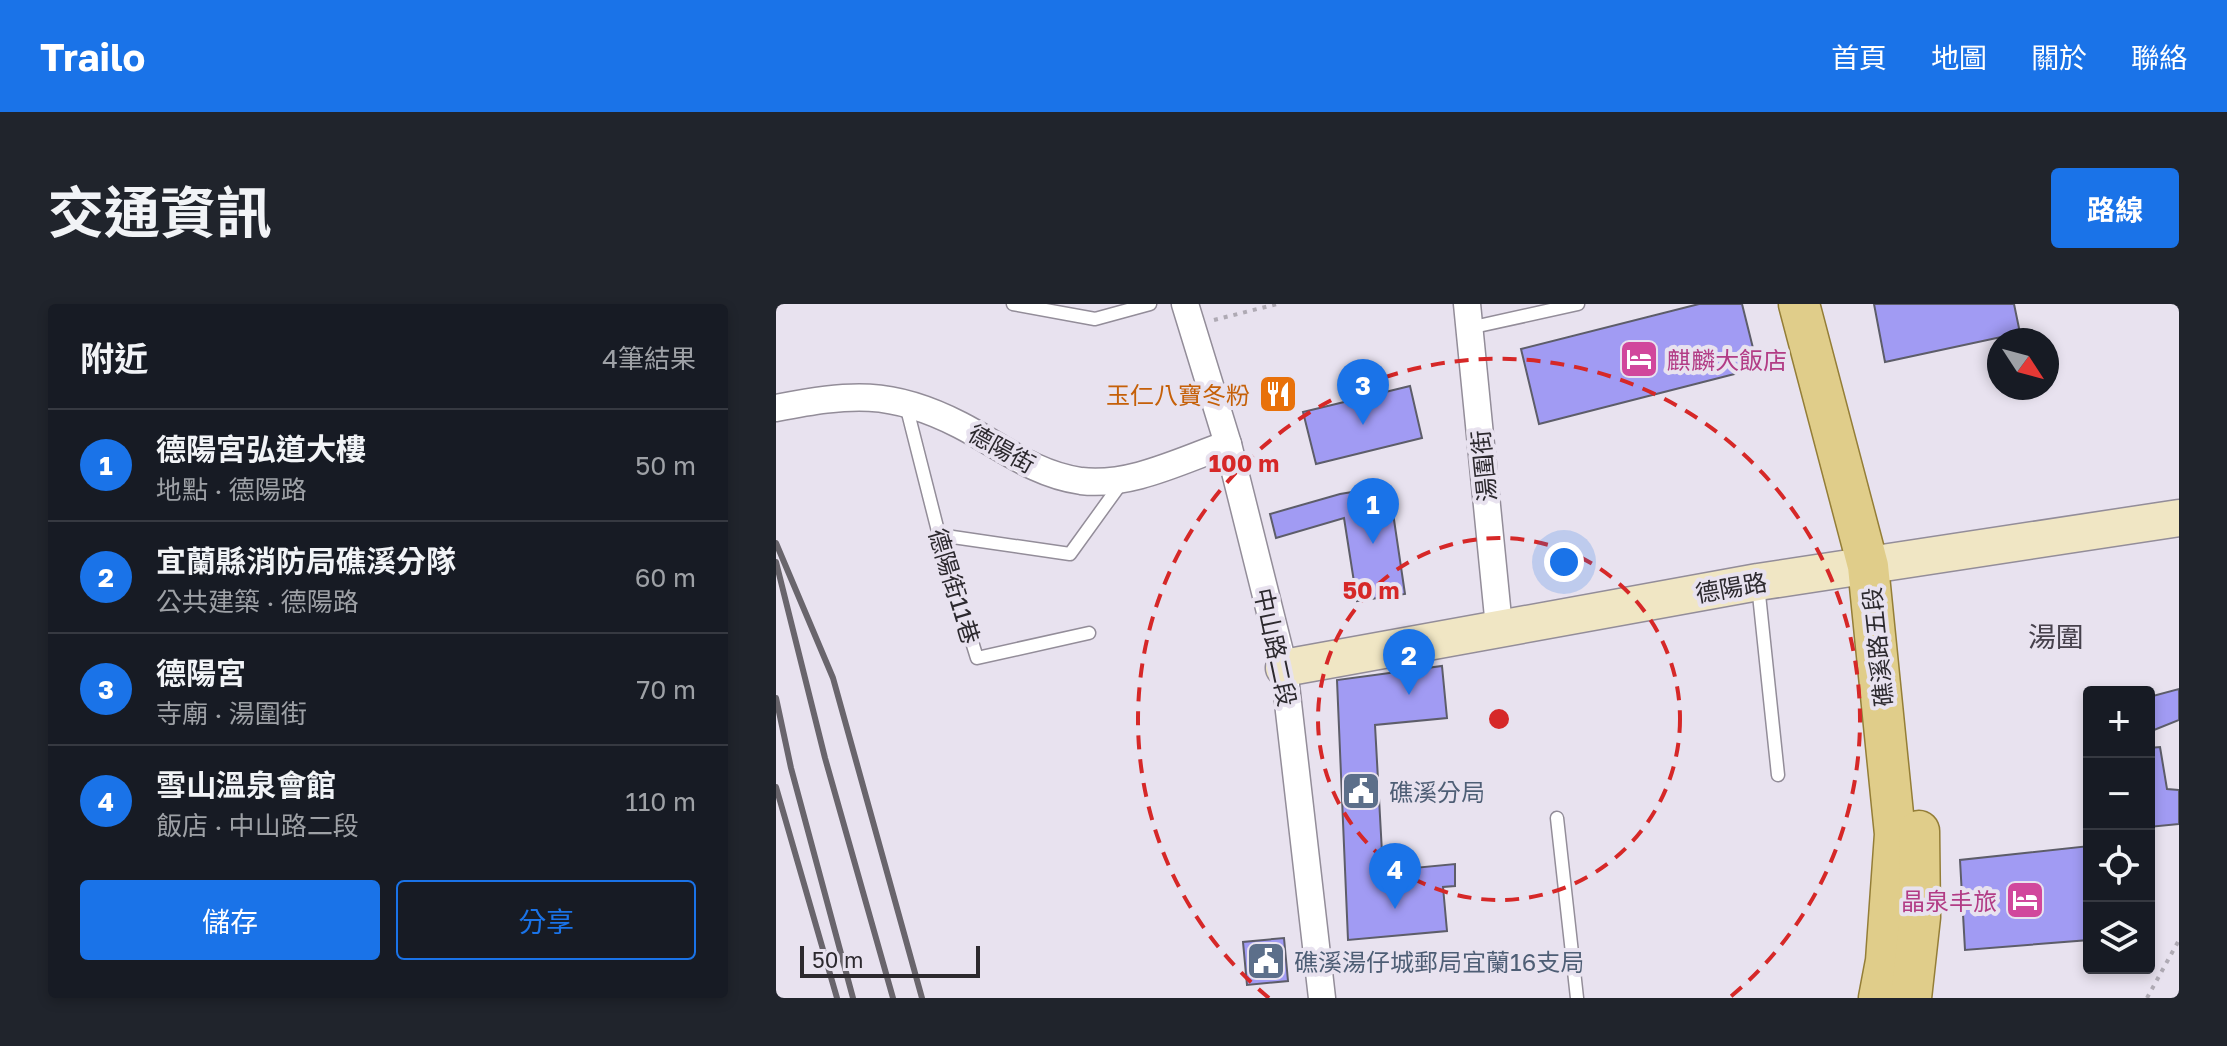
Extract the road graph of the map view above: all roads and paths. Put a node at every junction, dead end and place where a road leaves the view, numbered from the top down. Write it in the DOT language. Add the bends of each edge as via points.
graph roads {
  1 [pos="1013,304"];
  2 [pos="1150,304"];
  3 [pos="1277,304"];
  4 [pos="1578,304"];
  5 [pos="1799,304"];
  6 [pos="1825,304"];
  7 [pos="1188,313"];
  8 [pos="1468,316"];
  9 [pos="906,401"];
  10 [pos="776,408"];
  11 [pos="1228,444"];
  12 [pos="1125,479"];
  13 [pos="2179,518"];
  14 [pos="939,535"];
  15 [pos="1880,564"];
  16 [pos="1758,582"];
  17 [pos="1499,627"];
  18 [pos="1089,633"];
  19 [pos="1284,668"];
  20 [pos="1778,775"];
  21 [pos="1557,818"];
  22 [pos="2179,940"];
  23 [pos="1322,998"];
  24 [pos="1577,998"];
  25 [pos="1879,998"];
  26 [pos="1911,998"];
  27 [pos="2147,998"];
  1 -- 2 [label="lane" via="1095,319"];
  3 -- 7 [label="path"];
  4 -- 8 [label="lane"];
  5 -- 15 [label="main road, 礁溪路五段"];
  6 -- 15 [label="main road, 礁溪路五段" via="1881,510"];
  7 -- 11 [label="street, 中山路二段"];
  8 -- 17 [label="street, 湯圍街"];
  9 -- 10 [label="street, 德陽街" via="843,395"];
  9 -- 12 [label="street, 德陽街" via="960,425 1030,468 1082,481"];
  9 -- 14 [label="lane, 德陽街11巷"];
  11 -- 12 [label="street, 德陽街"];
  11 -- 19 [label="street, 中山路二段"];
  12 -- 14 [label="lane" via="1070,554"];
  13 -- 15 [label="street, 德陽路"];
  14 -- 18 [label="lane, 德陽街11巷" via="977,658"];
  15 -- 16 [label="street, 德陽路"];
  15 -- 25 [label="main road, 礁溪路五段" via="1895,834"];
  15 -- 26 [label="main road, 礁溪路五段" via="1918,805 1920,917"];
  16 -- 17 [label="street, 德陽路"];
  16 -- 20 [label="lane"];
  17 -- 19 [label="street, 德陽路"];
  19 -- 23 [label="street, 中山路二段"];
  21 -- 24 [label="lane"];
  22 -- 27 [label="path"];
}
